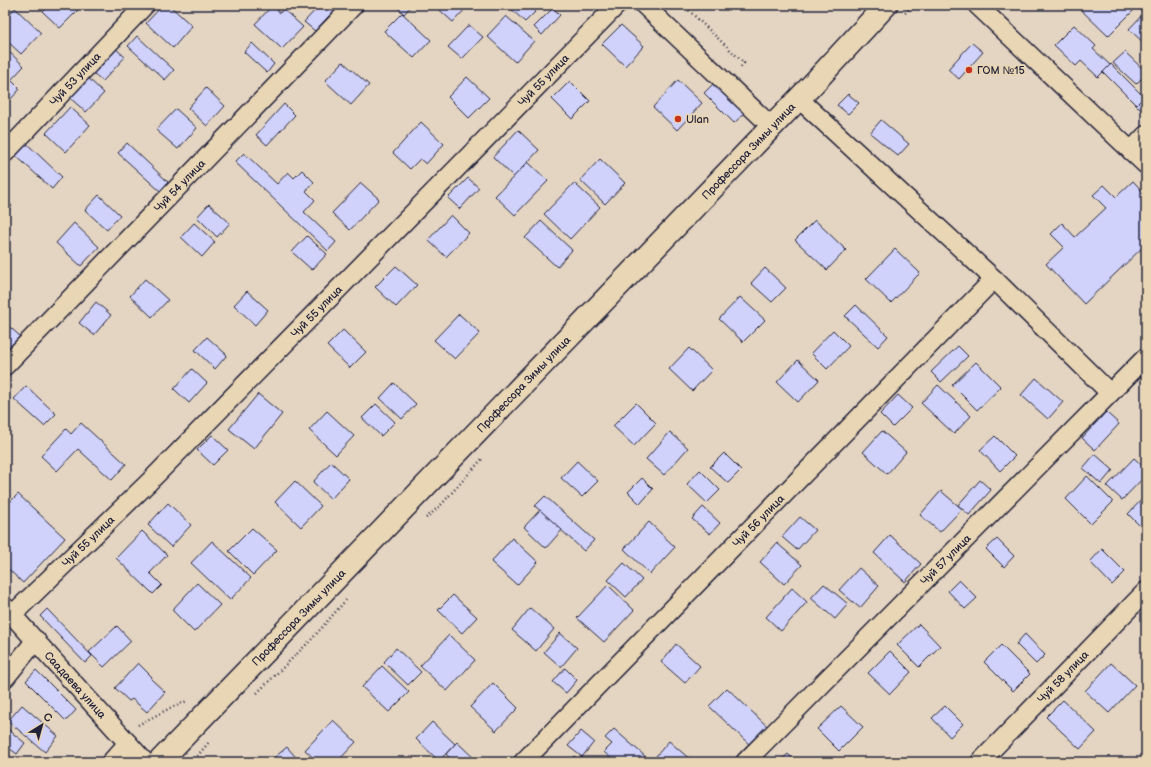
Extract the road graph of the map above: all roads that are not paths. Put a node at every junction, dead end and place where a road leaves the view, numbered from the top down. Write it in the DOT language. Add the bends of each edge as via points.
graph roads {
  1 [pos="145,5"];
  2 [pos="354,5"];
  3 [pos="617,5"];
  4 [pos="644,5"];
  5 [pos="886,5"];
  6 [pos="978,5"];
  7 [pos="798,98"];
  8 [pos="771,126"];
  9 [pos="1146,135"];
  10 [pos="1131,151"];
  11 [pos="5,153"];
  12 [pos="1146,165"];
  13 [pos="994,279"];
  14 [pos="1146,356"];
  15 [pos="5,366"];
  16 [pos="1110,393"];
  17 [pos="1146,591"];
  18 [pos="9,611"];
  19 [pos="36,640"];
  20 [pos="5,678"];
  21 [pos="131,735"];
  22 [pos="111,762"];
  23 [pos="145,762"];
  24 [pos="159,762"];
  25 [pos="523,762"];
  26 [pos="745,762"];
  27 [pos="980,762"];
  1 -- 11 [label="street, Чуй 53 улица"];
  2 -- 15 [label="street, Чуй 54 улица"];
  3 -- 18 [label="street, Чуй 55 улица" via="149,482"];
  4 -- 8 [label="street"];
  5 -- 7 [label="street, Профессора Зимы улица"];
  6 -- 10 [label="street"];
  7 -- 8 [label="street, Профессора Зимы улица"];
  7 -- 13 [label="street"];
  8 -- 24 [label="street, Профессора Зимы улица"];
  9 -- 10 [label="street"];
  10 -- 12 [label="street"];
  13 -- 16 [label="street"];
  13 -- 25 [label="street, Чуй 56 улица"];
  14 -- 16 [label="street, Чуй 57 улица"];
  16 -- 26 [label="street, Чуй 57 улица"];
  17 -- 27 [label="street, Чуй 58 улица"];
  18 -- 19 [label="street, Саадаева улица"];
  19 -- 20 [label="street"];
  19 -- 21 [label="street, Саадаева улица"];
  21 -- 22 [label="street"];
  21 -- 23 [label="street, Саадаева улица"];
}
